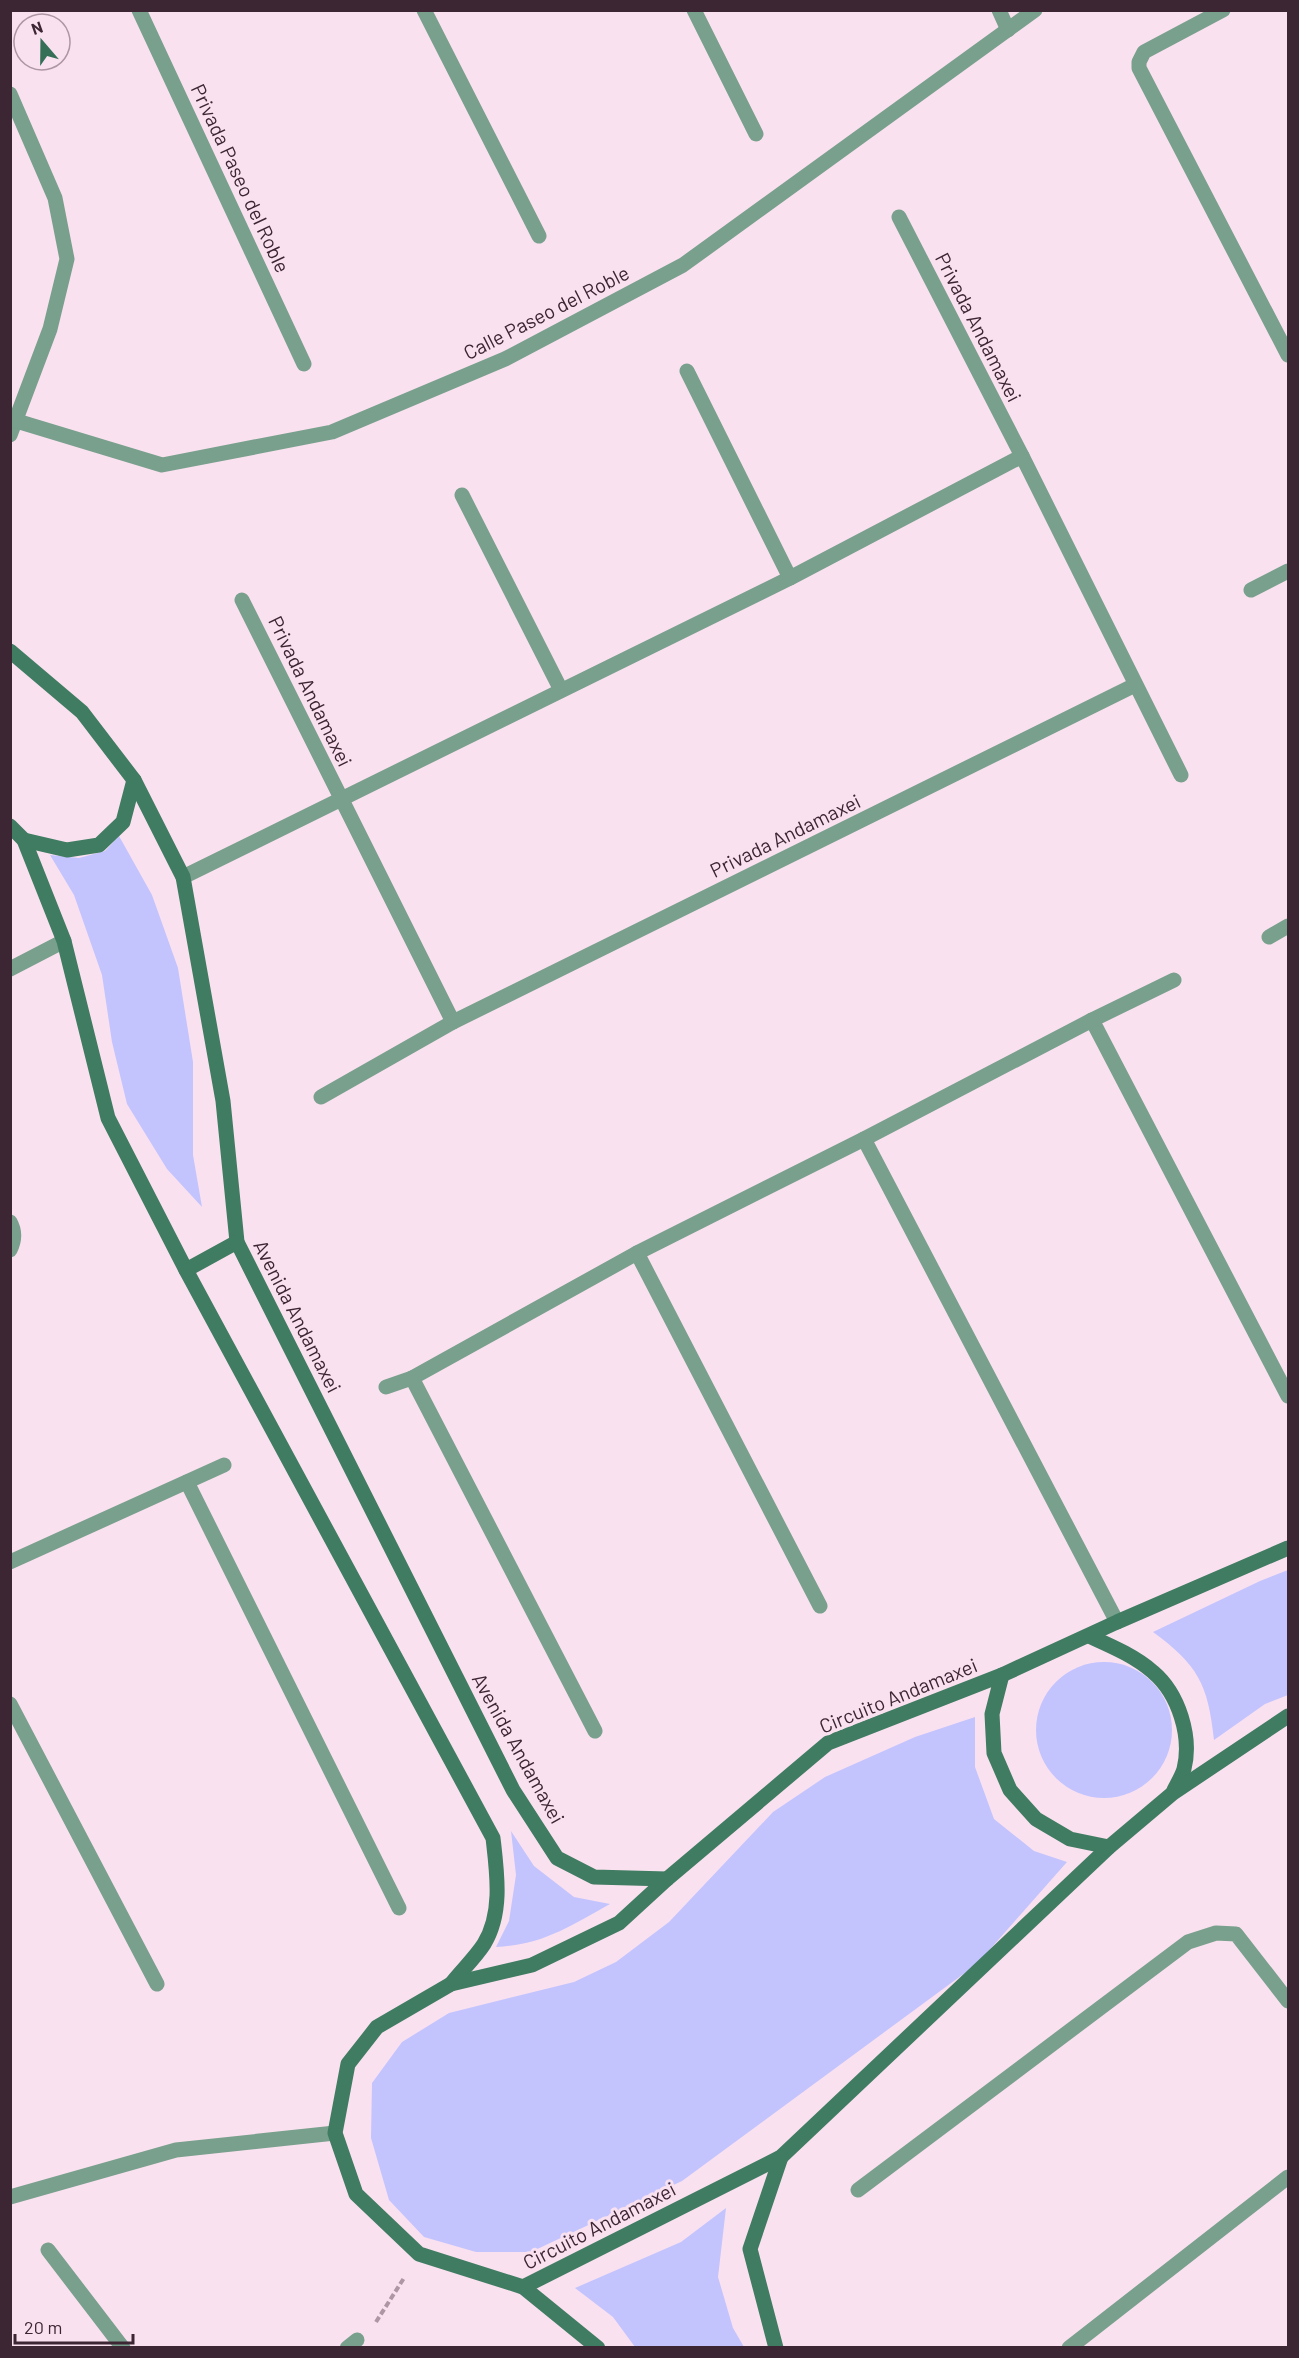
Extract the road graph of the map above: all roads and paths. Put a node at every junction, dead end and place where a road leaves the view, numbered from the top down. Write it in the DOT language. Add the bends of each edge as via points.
graph roads {
  1 [pos="139,10"];
  2 [pos="424,10"];
  3 [pos="694,10"];
  4 [pos="999,10"];
  5 [pos="1035,10"];
  6 [pos="1223,10"];
  7 [pos="1008,30"];
  8 [pos="10,94"];
  9 [pos="756,134"];
  10 [pos="899,217"];
  11 [pos="539,236"];
  12 [pos="1288,355"];
  13 [pos="304,364"];
  14 [pos="687,371"];
  15 [pos="13,425"];
  16 [pos="1022,456"];
  17 [pos="462,495"];
  18 [pos="1288,571"];
  19 [pos="790,578"];
  20 [pos="1251,590"];
  21 [pos="242,600"];
  22 [pos="10,651"];
  23 [pos="1135,686"];
  24 [pos="561,690"];
  25 [pos="1181,775"];
  26 [pos="134,780"];
  27 [pos="342,801"];
  28 [pos="10,826"];
  29 [pos="24,840"];
  30 [pos="183,877"];
  31 [pos="1288,926"];
  32 [pos="1269,937"];
  33 [pos="64,941"];
  34 [pos="10,969"];
  35 [pos="1174,980"];
  36 [pos="1092,1020"];
  37 [pos="453,1022"];
  38 [pos="321,1097"];
  39 [pos="864,1139"];
  40 [pos="10,1222"];
  41 [pos="237,1242"];
  42 [pos="10,1250"];
  43 [pos="637,1253"];
  44 [pos="186,1270"];
  45 [pos="412,1378"];
  46 [pos="386,1387"];
  47 [pos="1288,1396"];
  48 [pos="224,1465"];
  49 [pos="187,1482"];
  50 [pos="1288,1548"];
  51 [pos="10,1562"];
  52 [pos="820,1606"];
  53 [pos="1117,1622"];
  54 [pos="1089,1636"];
  55 [pos="1002,1676"];
  56 [pos="10,1704"];
  57 [pos="1288,1716"];
  58 [pos="595,1731"];
  59 [pos="1173,1793"];
  60 [pos="1109,1847"];
  61 [pos="667,1879"];
  62 [pos="399,1908"];
  63 [pos="157,1984"];
  64 [pos="451,1984"];
  65 [pos="1288,2001"];
  66 [pos="334,2133"];
  67 [pos="781,2157"];
  68 [pos="1288,2177"];
  69 [pos="858,2190"];
  70 [pos="10,2197"];
  71 [pos="48,2250"];
  72 [pos="419,2254"];
  73 [pos="524,2287"];
  74 [pos="352,2344"];
  75 [pos="123,2348"];
  76 [pos="598,2348"];
  77 [pos="776,2348"];
  78 [pos="1069,2348"];
  1 -- 13 [label="street, Privada Paseo del Roble"];
  2 -- 11 [label="street"];
  3 -- 9 [label="street"];
  4 -- 7 [label="street"];
  5 -- 7 [label="street, Calle Paseo del Roble"];
  6 -- 12 [label="street" via="1144,52 1139,68"];
  7 -- 15 [label="street, Calle Paseo del Roble" via="683,265 505,359 332,432 162,465"];
  8 -- 15 [label="street" via="55,198 67,259 50,329"];
  10 -- 16 [label="street, Privada Andamaxei"];
  14 -- 19 [label="street"];
  16 -- 19 [label="street"];
  16 -- 23 [label="street, Privada Andamaxei"];
  17 -- 24 [label="street"];
  18 -- 20 [label="street"];
  19 -- 24 [label="street"];
  21 -- 27 [label="street, Privada Andamaxei"];
  22 -- 26 [label="street, Avenida Andamaxei" via="82,712"];
  23 -- 25 [label="street, Privada Andamaxei"];
  23 -- 37 [label="street, Privada Andamaxei"];
  24 -- 27 [label="street"];
  26 -- 29 [label="street" via="123,822 99,845 67,850"];
  26 -- 30 [label="street, Avenida Andamaxei"];
  27 -- 30 [label="street"];
  27 -- 37 [label="street, Privada Andamaxei"];
  28 -- 29 [label="street"];
  29 -- 33 [label="street"];
  30 -- 41 [label="street, Avenida Andamaxei" via="223,1101"];
  31 -- 32 [label="street"];
  33 -- 34 [label="street"];
  33 -- 44 [label="street" via="108,1118"];
  35 -- 36 [label="street"];
  36 -- 39 [label="street"];
  36 -- 47 [label="street"];
  37 -- 38 [label="street, Privada Andamaxei"];
  39 -- 43 [label="street"];
  39 -- 53 [label="street"];
  40 -- 42 [label="street" via="14,1239"];
  41 -- 44 [label="street"];
  41 -- 61 [label="street, Avenida Andamaxei" via="513,1790 557,1858 594,1877"];
  43 -- 45 [label="street"];
  43 -- 52 [label="street"];
  44 -- 64 [label="street" via="492,1838 498,1876 496,1911 485,1943"];
  45 -- 46 [label="street"];
  45 -- 58 [label="street"];
  48 -- 49 [label="street"];
  49 -- 51 [label="street"];
  49 -- 62 [label="street"];
  50 -- 53 [label="street, Circuito Andamaxei"];
  53 -- 54 [label="street, Circuito Andamaxei"];
  54 -- 55 [label="street, Circuito Andamaxei"];
  54 -- 59 [label="street" via="1126,1653 1155,1673 1176,1702 1186,1735 1184,1770"];
  55 -- 60 [label="street" via="992,1714 994,1754 1010,1790 1036,1819 1070,1839"];
  55 -- 61 [label="street, Circuito Andamaxei" via="828,1743"];
  56 -- 63 [label="street"];
  57 -- 59 [label="street, Circuito Andamaxei"];
  59 -- 60 [label="street, Circuito Andamaxei"];
  60 -- 67 [label="street, Circuito Andamaxei"];
  61 -- 64 [label="street, Circuito Andamaxei" via="619,1923 532,1965"];
  64 -- 66 [label="street, Circuito Andamaxei" via="377,2027 348,2064"];
  65 -- 69 [label="street" via="1236,1935 1216,1933 1188,1942"];
  66 -- 70 [label="street" via="177,2150"];
  66 -- 72 [label="street, Circuito Andamaxei" via="356,2194"];
  67 -- 73 [label="street, Circuito Andamaxei"];
  67 -- 77 [label="street" via="750,2249"];
  68 -- 78 [label="street"];
  71 -- 75 [label="street"];
  72 -- 73 [label="street, Circuito Andamaxei"];
  72 -- 74 [label="path" via="375,2323"];
  73 -- 76 [label="street"];
}
